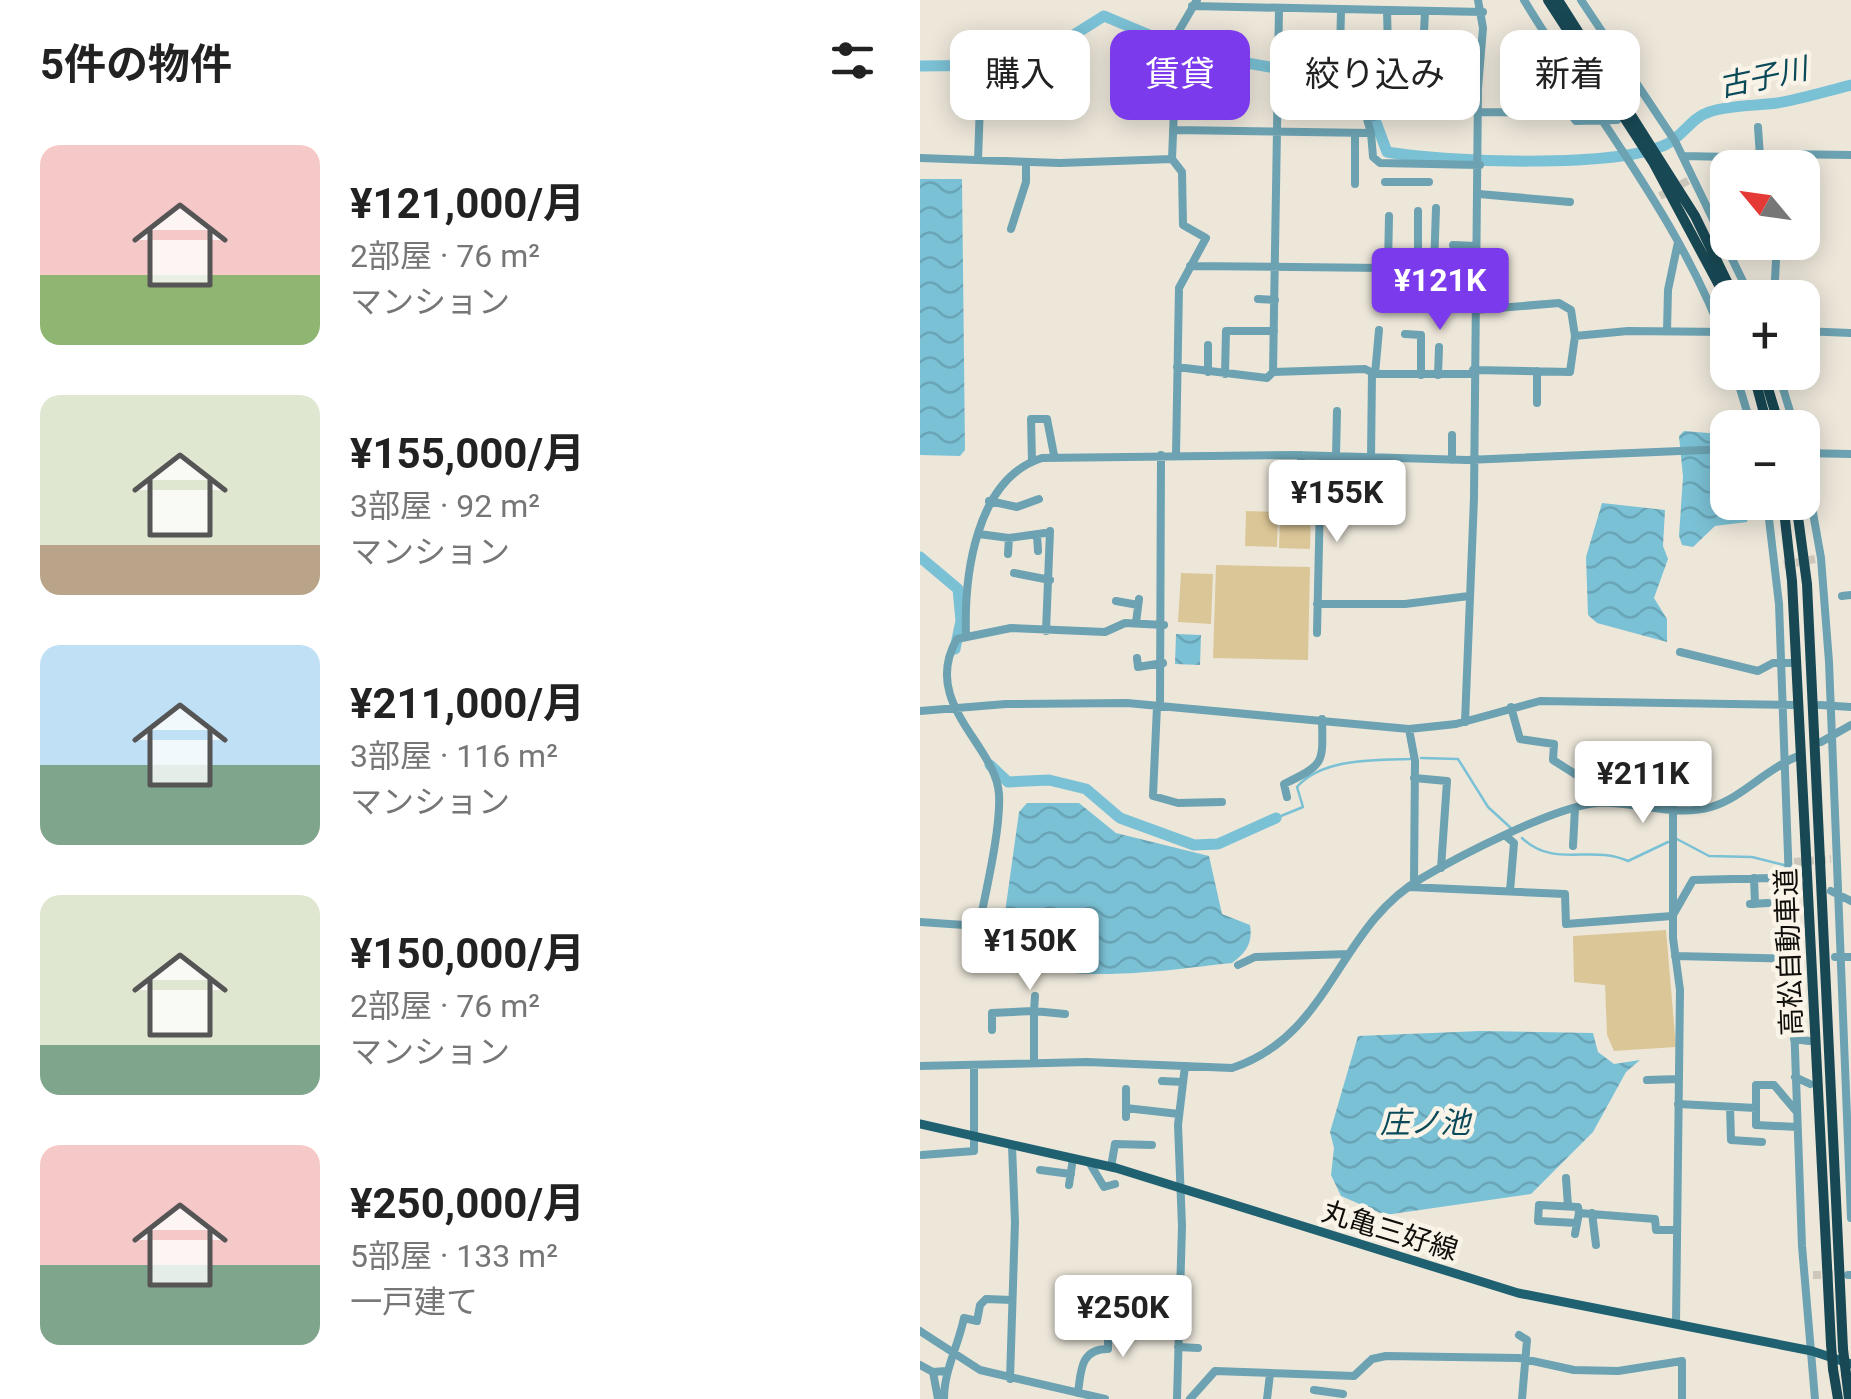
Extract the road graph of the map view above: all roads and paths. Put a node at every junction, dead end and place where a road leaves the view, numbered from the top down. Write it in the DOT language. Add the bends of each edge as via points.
graph roads {
  1 [pos="1478,0"];
  2 [pos="1524,0"];
  3 [pos="1548,0"];
  4 [pos="1558,0"];
  5 [pos="1581,0"];
  6 [pos="1195,3"];
  7 [pos="1328,5"];
  8 [pos="1279,8"];
  9 [pos="1341,10"];
  10 [pos="1388,10"];
  11 [pos="1425,11"];
  12 [pos="1482,12"];
  13 [pos="1340,30"];
  14 [pos="1543,30"];
  15 [pos="1601,30"];
  16 [pos="1480,60"];
  17 [pos="1640,89"];
  18 [pos="1647,100"];
  19 [pos="1640,105"];
  20 [pos="1480,108"];
  21 [pos="980,120"];
  22 [pos="1367,120"];
  23 [pos="1479,120"];
  24 [pos="1617,120"];
  25 [pos="1604,121"];
  26 [pos="1758,126"];
  27 [pos="1175,130"];
  28 [pos="1277,132"];
  29 [pos="1355,133"];
  30 [pos="1371,134"];
  31 [pos="1643,138"];
  32 [pos="1760,150"];
  33 [pos="1820,155"];
  34 [pos="1851,155"];
  35 [pos="1683,156"];
  36 [pos="1710,156"];
  37 [pos="920,158"];
  38 [pos="1172,159"];
  39 [pos="978,160"];
  40 [pos="1656,160"];
  41 [pos="1026,163"];
  42 [pos="1418,165"];
  43 [pos="1480,165"];
  44 [pos="1385,182"];
  45 [pos="1417,182"];
  46 [pos="1429,182"];
  47 [pos="1355,184"];
  48 [pos="1478,194"];
  49 [pos="1570,202"];
  50 [pos="1436,208"];
  51 [pos="1418,211"];
  52 [pos="1388,216"];
  53 [pos="1011,228"];
  54 [pos="1678,242"];
  55 [pos="1452,246"];
  56 [pos="1476,246"];
  57 [pos="1190,266"];
  58 [pos="1275,268"];
  59 [pos="1388,268"];
  60 [pos="1418,268"];
  61 [pos="1434,268"];
  62 [pos="1476,269"];
  63 [pos="1717,280"];
  64 [pos="1725,280"];
  65 [pos="1742,280"];
  66 [pos="1258,299"];
  67 [pos="1275,300"];
  68 [pos="1710,305"];
  69 [pos="1474,310"];
  70 [pos="1379,330"];
  71 [pos="1274,331"];
  72 [pos="1667,331"];
  73 [pos="1820,331"];
  74 [pos="1851,332"];
  75 [pos="1710,333"];
  76 [pos="1405,334"];
  77 [pos="1575,336"];
  78 [pos="1208,345"];
  79 [pos="1439,347"];
  80 [pos="1408,364"];
  81 [pos="1177,367"];
  82 [pos="1536,371"];
  83 [pos="1208,372"];
  84 [pos="1273,372"];
  85 [pos="1473,372"];
  86 [pos="1374,373"];
  87 [pos="1225,374"];
  88 [pos="1408,375"];
  89 [pos="1421,375"];
  90 [pos="1438,375"];
  91 [pos="1537,403"];
  92 [pos="1337,411"];
  93 [pos="1452,435"];
  94 [pos="1710,449"];
  95 [pos="1820,453"];
  96 [pos="1176,454"];
  97 [pos="1851,454"];
  98 [pos="1054,455"];
  99 [pos="1161,455"];
  100 [pos="1301,455"];
  101 [pos="1321,456"];
  102 [pos="1336,456"];
  103 [pos="1473,456"];
  104 [pos="1369,459"];
  105 [pos="1452,460"];
  106 [pos="1032,461"];
  107 [pos="1301,483"];
  108 [pos="1039,499"];
  109 [pos="989,502"];
  110 [pos="1387,511"];
  111 [pos="1771,520"];
  112 [pos="1784,520"];
  113 [pos="1798,520"];
  114 [pos="1812,520"];
  115 [pos="1038,523"];
  116 [pos="1043,533"];
  117 [pos="979,534"];
  118 [pos="1009,538"];
  119 [pos="1038,552"];
  120 [pos="1008,554"];
  121 [pos="1014,574"];
  122 [pos="1050,580"];
  123 [pos="1469,596"];
  124 [pos="1116,601"];
  125 [pos="1317,604"];
  126 [pos="1136,623"];
  127 [pos="1164,625"];
  128 [pos="1046,631"];
  129 [pos="1316,633"];
  130 [pos="961,637"];
  131 [pos="1680,652"];
  132 [pos="1137,658"];
  133 [pos="1816,662"];
  134 [pos="1828,662"];
  135 [pos="1782,663"];
  136 [pos="1794,663"];
  137 [pos="1162,664"];
  138 [pos="1789,705"];
  139 [pos="1825,705"];
  140 [pos="1159,706"];
  141 [pos="1511,707"];
  142 [pos="1851,707"];
  143 [pos="954,708"];
  144 [pos="920,712"];
  145 [pos="1322,719"];
  146 [pos="1466,722"];
  147 [pos="1851,725"];
  148 [pos="1408,729"];
  149 [pos="1831,736"];
  150 [pos="1821,742"];
  151 [pos="1796,758"];
  152 [pos="1785,762"];
  153 [pos="1673,776"];
  154 [pos="1414,778"];
  155 [pos="1287,796"];
  156 [pos="1222,802"];
  157 [pos="1621,804"];
  158 [pos="1575,808"];
  159 [pos="1672,810"];
  160 [pos="1430,827"];
  161 [pos="1444,829"];
  162 [pos="1507,837"];
  163 [pos="1573,846"];
  164 [pos="1441,868"];
  165 [pos="1512,870"];
  166 [pos="1525,872"];
  167 [pos="1754,878"];
  168 [pos="1790,882"];
  169 [pos="1412,885"];
  170 [pos="1510,890"];
  171 [pos="1834,892"];
  172 [pos="1851,901"];
  173 [pos="1768,904"];
  174 [pos="1672,916"];
  175 [pos="920,922"];
  176 [pos="1348,954"];
  177 [pos="1676,956"];
  178 [pos="1842,957"];
  179 [pos="1795,960"];
  180 [pos="1238,964"];
  181 [pos="1035,996"];
  182 [pos="1034,1011"];
  183 [pos="1065,1014"];
  184 [pos="992,1030"];
  185 [pos="1794,1039"];
  186 [pos="1809,1041"];
  187 [pos="1832,1044"];
  188 [pos="1845,1046"];
  189 [pos="1034,1063"];
  190 [pos="920,1066"];
  191 [pos="974,1066"];
  192 [pos="1185,1066"];
  193 [pos="1795,1077"];
  194 [pos="1679,1078"];
  195 [pos="1647,1080"];
  196 [pos="1162,1081"];
  197 [pos="1183,1082"];
  198 [pos="1810,1084"];
  199 [pos="1126,1089"];
  200 [pos="1834,1095"];
  201 [pos="1848,1102"];
  202 [pos="1678,1104"];
  203 [pos="1730,1106"];
  204 [pos="1756,1108"];
  205 [pos="1796,1111"];
  206 [pos="1178,1114"];
  207 [pos="920,1124"];
  208 [pos="1797,1126"];
  209 [pos="974,1137"];
  210 [pos="1762,1142"];
  211 [pos="1152,1145"];
  212 [pos="1012,1146"];
  213 [pos="922,1156"];
  214 [pos="1073,1158"];
  215 [pos="1798,1160"];
  216 [pos="1837,1160"];
  217 [pos="1851,1160"];
  218 [pos="1813,1161"];
  219 [pos="1089,1162"];
  220 [pos="1112,1167"];
  221 [pos="1040,1170"];
  222 [pos="1071,1174"];
  223 [pos="1566,1178"];
  224 [pos="1069,1184"];
  225 [pos="1115,1184"];
  226 [pos="1181,1187"];
  227 [pos="1568,1206"];
  228 [pos="1592,1213"];
  229 [pos="1578,1218"];
  230 [pos="1851,1218"];
  231 [pos="1676,1230"];
  232 [pos="1575,1234"];
  233 [pos="1596,1246"];
  234 [pos="1012,1300"];
  235 [pos="1108,1307"];
  236 [pos="1676,1324"];
  237 [pos="920,1331"];
  238 [pos="1519,1334"];
  239 [pos="1178,1347"];
  240 [pos="1198,1348"];
  241 [pos="1812,1351"];
  242 [pos="954,1356"];
  243 [pos="1523,1359"];
  244 [pos="920,1364"];
  245 [pos="1848,1369"];
  246 [pos="932,1372"];
  247 [pos="946,1372"];
  248 [pos="1270,1374"];
  249 [pos="1316,1375"];
  250 [pos="1010,1379"];
  251 [pos="1078,1393"];
  252 [pos="1343,1394"];
  253 [pos="1313,1395"];
  254 [pos="1192,1397"];
  255 [pos="941,1399"];
  256 [pos="1105,1399"];
  257 [pos="1178,1399"];
  258 [pos="1270,1399"];
  259 [pos="1522,1399"];
  260 [pos="1682,1399"];
  261 [pos="1816,1399"];
  262 [pos="1838,1399"];
  263 [pos="1849,1399"];
  1 -- 12 [label="street"];
  2 -- 14 [label="street"];
  3 -- 31 [label="highway"];
  4 -- 31 [label="highway"];
  5 -- 15 [label="street"];
  6 -- 8 [label="street"];
  6 -- 27 [label="street" via="1177,34"];
  7 -- 8 [label="street"];
  7 -- 9 [label="street"];
  8 -- 28 [label="street"];
  9 -- 10 [label="street"];
  9 -- 13 [label="street"];
  10 -- 11 [label="street"];
  10 -- 11 [label="street" via="1388,46 1424,48"];
  11 -- 12 [label="street"];
  12 -- 16 [label="street"];
  17 -- 18 [label="street"];
  18 -- 19 [label="street"];
  18 -- 35 [label="street"];
  20 -- 25 [label="street"];
  21 -- 39 [label="street"];
  22 -- 30 [label="street"];
  23 -- 43 [label="street"];
  24 -- 25 [label="street"];
  25 -- 54 [label="street" via="1657,198"];
  26 -- 32 [label="street"];
  27 -- 28 [label="street"];
  27 -- 38 [label="street"];
  28 -- 29 [label="street"];
  28 -- 58 [label="street"];
  29 -- 30 [label="street"];
  29 -- 47 [label="street"];
  30 -- 42 [label="street" via="1375,160"];
  31 -- 40 [label="highway"];
  33 -- 34 [label="street"];
  35 -- 36 [label="street"];
  35 -- 65 [label="street"];
  37 -- 39 [label="street"];
  38 -- 41 [label="street"];
  38 -- 57 [label="street" via="1182,172 1183,225 1206,238"];
  39 -- 41 [label="street"];
  40 -- 63 [label="highway"];
  40 -- 64 [label="highway"];
  41 -- 53 [label="street"];
  42 -- 43 [label="street"];
  42 -- 45 [label="street"];
  43 -- 48 [label="street"];
  44 -- 45 [label="street"];
  45 -- 46 [label="street"];
  48 -- 49 [label="street"];
  48 -- 56 [label="street"];
  50 -- 61 [label="street"];
  51 -- 60 [label="street"];
  52 -- 59 [label="street"];
  54 -- 68 [label="street"];
  54 -- 72 [label="street"];
  55 -- 56 [label="street"];
  56 -- 62 [label="street"];
  57 -- 58 [label="street"];
  57 -- 81 [label="street" via="1179,288"];
  58 -- 59 [label="street"];
  58 -- 67 [label="street"];
  59 -- 60 [label="street"];
  60 -- 61 [label="street"];
  61 -- 62 [label="street"];
  62 -- 69 [label="street"];
  66 -- 67 [label="street"];
  67 -- 71 [label="street"];
  69 -- 77 [label="street" via="1559,303 1571,310"];
  69 -- 85 [label="street"];
  70 -- 86 [label="street"];
  71 -- 84 [label="street"];
  71 -- 87 [label="street" via="1226,331"];
  72 -- 75 [label="street"];
  72 -- 77 [label="street"];
  73 -- 74 [label="street"];
  76 -- 89 [label="street" via="1421,335"];
  77 -- 82 [label="street" via="1570,372"];
  78 -- 83 [label="street"];
  79 -- 90 [label="street"];
  80 -- 88 [label="street"];
  81 -- 83 [label="street"];
  81 -- 96 [label="street"];
  82 -- 85 [label="street"];
  82 -- 91 [label="street"];
  83 -- 87 [label="street"];
  84 -- 86 [label="street"];
  84 -- 87 [label="street" via="1267,378"];
  85 -- 90 [label="street"];
  85 -- 103 [label="street"];
  86 -- 88 [label="street"];
  86 -- 104 [label="street"];
  88 -- 89 [label="street"];
  89 -- 90 [label="street"];
  92 -- 102 [label="street"];
  93 -- 105 [label="street"];
  94 -- 103 [label="street"];
  95 -- 97 [label="street"];
  96 -- 99 [label="street"];
  96 -- 100 [label="street"];
  98 -- 99 [label="street"];
  98 -- 106 [label="street"];
  98 -- 106 [label="street" via="1046,419 1031,419"];
  99 -- 127 [label="street"];
  100 -- 101 [label="street"];
  100 -- 107 [label="street"];
  101 -- 102 [label="street"];
  101 -- 125 [label="street"];
  102 -- 104 [label="street"];
  103 -- 105 [label="street"];
  103 -- 123 [label="street"];
  104 -- 105 [label="street"];
  104 -- 110 [label="street" via="1370,514"];
  106 -- 109 [label="street"];
  108 -- 109 [label="street" via="1017,507"];
  109 -- 117 [label="street"];
  111 -- 135 [label="street" via="1780,566"];
  112 -- 262 [label="highway, 高松自動車道, bridge"];
  113 -- 245 [label="highway, 高松自動車道, bridge"];
  114 -- 134 [label="street"];
  115 -- 116 [label="street"];
  116 -- 118 [label="street"];
  116 -- 119 [label="street"];
  116 -- 122 [label="street"];
  117 -- 118 [label="street"];
  117 -- 130 [label="street" via="965,584"];
  118 -- 120 [label="street"];
  121 -- 122 [label="street"];
  122 -- 128 [label="street"];
  123 -- 125 [label="street"];
  123 -- 146 [label="street"];
  124 -- 126 [label="street" via="1139,602"];
  125 -- 129 [label="street"];
  126 -- 127 [label="street"];
  126 -- 128 [label="street" via="1105,632"];
  127 -- 137 [label="street"];
  128 -- 130 [label="street" via="1011,628"];
  130 -- 143 [label="street" via="943,668"];
  131 -- 135 [label="street" via="1758,671"];
  132 -- 137 [label="street" via="1138,667"];
  133 -- 134 [label="street"];
  134 -- 139 [label="street"];
  135 -- 136 [label="street"];
  135 -- 138 [label="street"];
  137 -- 140 [label="street"];
  138 -- 141 [label="street" via="1574,700"];
  138 -- 152 [label="street"];
  139 -- 142 [label="street"];
  139 -- 149 [label="street"];
  140 -- 143 [label="street"];
  140 -- 145 [label="street"];
  140 -- 156 [label="street" via="1153,796"];
  141 -- 146 [label="street"];
  141 -- 157 [label="street" via="1520,740 1554,744 1554,760"];
  143 -- 144 [label="street"];
  143 -- 175 [label="street" via="999,792 985,896 979,926"];
  145 -- 148 [label="street"];
  145 -- 155 [label="street" via="1324,759 1284,784"];
  146 -- 148 [label="street"];
  147 -- 149 [label="street"];
  148 -- 154 [label="street"];
  149 -- 150 [label="street"];
  149 -- 171 [label="street"];
  151 -- 152 [label="street"];
  152 -- 159 [label="street" via="1717,805"];
  152 -- 168 [label="street"];
  153 -- 159 [label="street"];
  154 -- 161 [label="street" via="1447,781"];
  154 -- 169 [label="street"];
  157 -- 158 [label="street"];
  157 -- 159 [label="street"];
  158 -- 162 [label="street"];
  158 -- 163 [label="street"];
  159 -- 174 [label="street"];
  160 -- 161 [label="street"];
  161 -- 164 [label="street"];
  162 -- 164 [label="street"];
  162 -- 165 [label="street" via="1514,843"];
  164 -- 169 [label="street"];
  165 -- 166 [label="street"];
  165 -- 170 [label="street"];
  167 -- 168 [label="street"];
  167 -- 173 [label="street" via="1752,904"];
  167 -- 174 [label="street" via="1693,880"];
  168 -- 179 [label="street"];
  169 -- 170 [label="street"];
  169 -- 176 [label="street"];
  170 -- 174 [label="street" via="1566,894 1566,924"];
  171 -- 172 [label="street"];
  171 -- 178 [label="street"];
  174 -- 177 [label="street"];
  176 -- 180 [label="street" via="1256,957"];
  176 -- 192 [label="street" via="1307,1018 1274,1049 1232,1068"];
  177 -- 179 [label="street"];
  177 -- 194 [label="street"];
  178 -- 188 [label="street"];
  179 -- 185 [label="street"];
  181 -- 182 [label="street"];
  182 -- 183 [label="street"];
  182 -- 184 [label="street" via="992,1013"];
  182 -- 189 [label="street"];
  185 -- 186 [label="street"];
  185 -- 193 [label="street"];
  187 -- 188 [label="street"];
  188 -- 201 [label="street"];
  189 -- 191 [label="street"];
  189 -- 192 [label="street"];
  190 -- 191 [label="street"];
  191 -- 209 [label="street"];
  192 -- 197 [label="street"];
  193 -- 198 [label="street"];
  193 -- 205 [label="street"];
  194 -- 195 [label="street"];
  194 -- 202 [label="street"];
  196 -- 197 [label="street"];
  197 -- 206 [label="street"];
  199 -- 206 [label="street" via="1126,1113"];
  200 -- 201 [label="street"];
  201 -- 217 [label="street"];
  202 -- 203 [label="street"];
  202 -- 231 [label="street"];
  203 -- 204 [label="street"];
  203 -- 210 [label="street" via="1731,1140"];
  204 -- 205 [label="street" via="1756,1085 1774,1085"];
  204 -- 208 [label="street" via="1756,1125"];
  205 -- 208 [label="street"];
  206 -- 226 [label="street"];
  207 -- 209 [label="main road, 丸亀三好線"];
  208 -- 215 [label="street"];
  209 -- 212 [label="main road, 丸亀三好線"];
  209 -- 213 [label="street" via="974,1151"];
  211 -- 220 [label="street" via="1115,1144"];
  212 -- 214 [label="main road, 丸亀三好線"];
  212 -- 234 [label="street"];
  214 -- 219 [label="main road, 丸亀三好線"];
  214 -- 222 [label="street"];
  215 -- 218 [label="street"];
  215 -- 241 [label="street"];
  216 -- 217 [label="street"];
  217 -- 230 [label="street"];
  219 -- 220 [label="main road, 丸亀三好線"];
  219 -- 225 [label="street" via="1104,1188"];
  220 -- 226 [label="main road, 丸亀三好線"];
  221 -- 222 [label="street"];
  222 -- 224 [label="street"];
  223 -- 227 [label="street"];
  226 -- 236 [label="main road, 丸亀三好線" via="1484,1284"];
  226 -- 239 [label="street"];
  227 -- 229 [label="street" via="1578,1206"];
  227 -- 229 [label="street" via="1540,1205 1538,1221"];
  228 -- 229 [label="street"];
  228 -- 231 [label="street" via="1655,1220 1656,1230"];
  228 -- 233 [label="street"];
  229 -- 232 [label="street"];
  231 -- 236 [label="street"];
  234 -- 242 [label="street" via="986,1300 978,1320 964,1318"];
  234 -- 250 [label="street"];
  235 -- 251 [label="street" via="1108,1349 1084,1358"];
  236 -- 241 [label="main road, 丸亀三好線"];
  237 -- 242 [label="street"];
  238 -- 243 [label="street" via="1527,1340"];
  239 -- 240 [label="street"];
  239 -- 257 [label="street"];
  241 -- 245 [label="main road, 丸亀三好線"];
  241 -- 261 [label="street"];
  242 -- 247 [label="street"];
  242 -- 250 [label="street"];
  243 -- 249 [label="street" via="1386,1356 1372,1358 1354,1376"];
  243 -- 259 [label="street"];
  243 -- 260 [label="street" via="1618,1372 1682,1362"];
  244 -- 246 [label="street"];
  245 -- 263 [label="highway, 高松自動車道"];
  246 -- 247 [label="street"];
  246 -- 255 [label="street"];
  247 -- 255 [label="street"];
  248 -- 249 [label="street"];
  248 -- 254 [label="street" via="1215,1372"];
  248 -- 258 [label="street"];
  249 -- 253 [label="street"];
  250 -- 251 [label="street"];
  251 -- 256 [label="street"];
  252 -- 253 [label="street"];
  254 -- 257 [label="street"];
}
